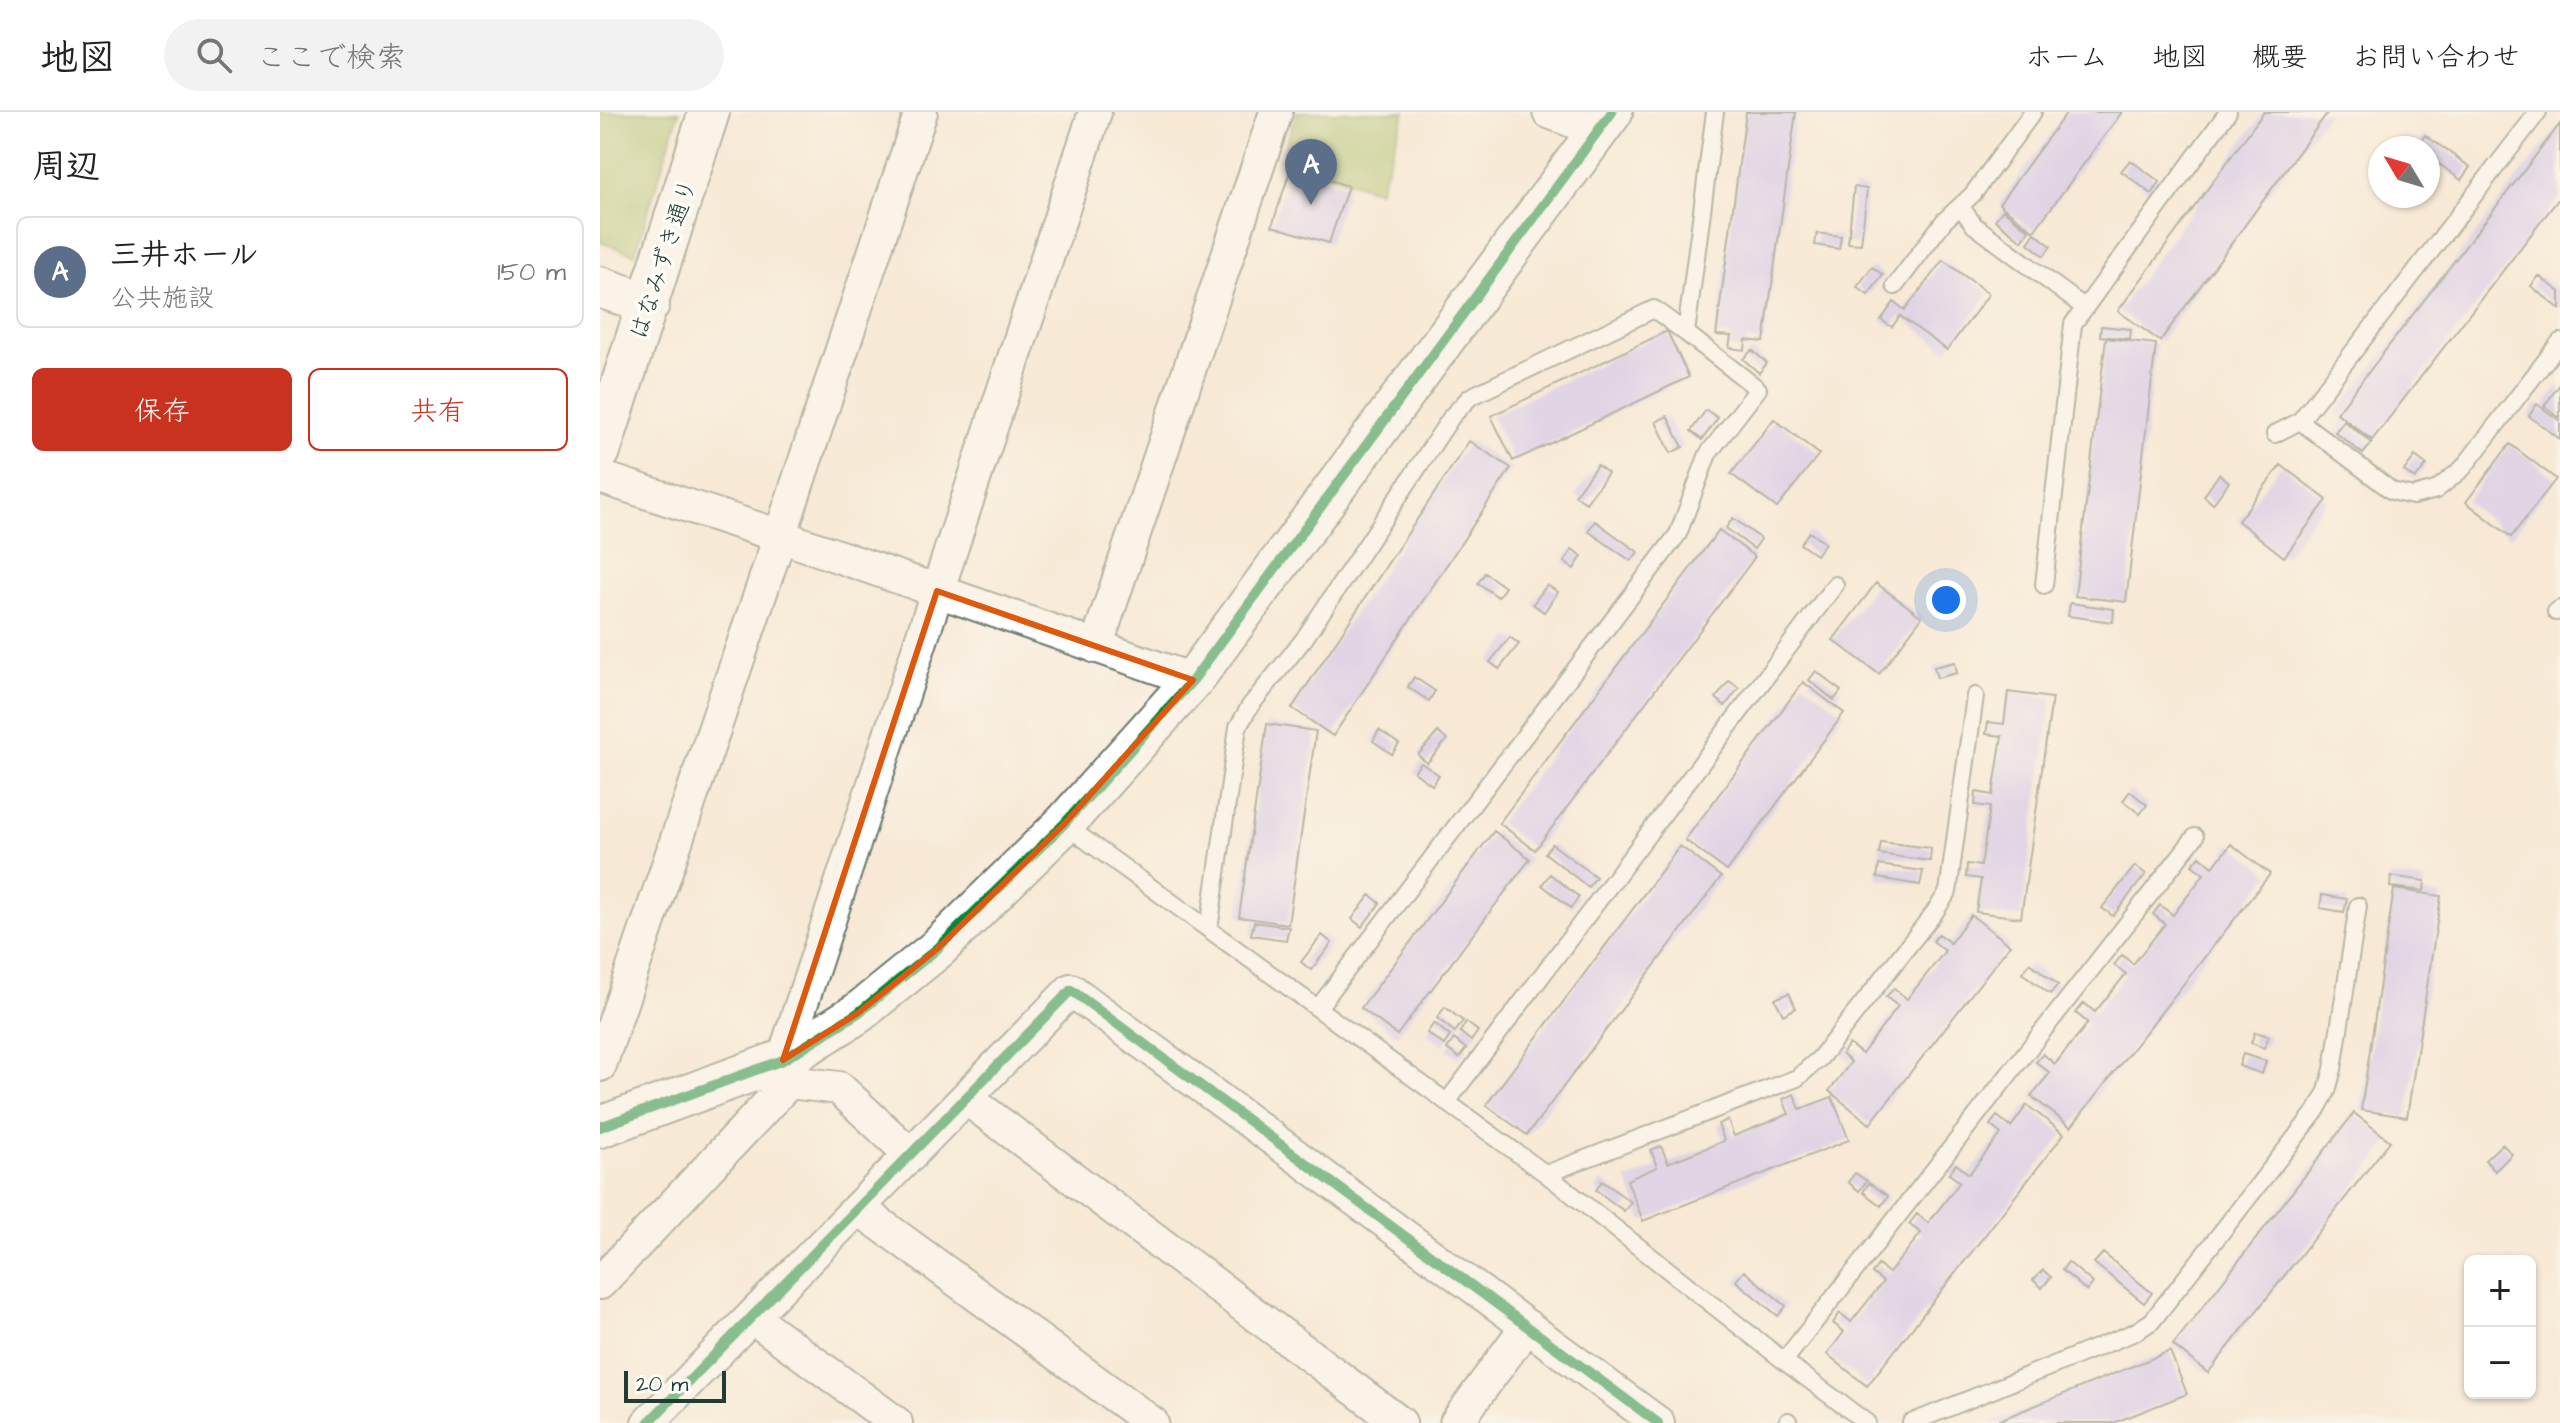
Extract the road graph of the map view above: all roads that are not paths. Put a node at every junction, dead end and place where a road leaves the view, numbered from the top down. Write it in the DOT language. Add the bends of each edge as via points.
graph roads {
  1 [pos="709,112"];
  2 [pos="921,112"];
  3 [pos="1095,112"];
  4 [pos="1276,112"];
  5 [pos="1549,112"];
  6 [pos="1715,112"];
  7 [pos="2033,112"];
  8 [pos="2228,112"];
  9 [pos="2538,112"];
  10 [pos="1605,121"];
  11 [pos="1960,206"];
  12 [pos="1895,286"];
  13 [pos="600,287"];
  14 [pos="649,304"];
  15 [pos="2085,308"];
  16 [pos="1686,333"];
  17 [pos="2560,342"];
  18 [pos="2300,421"];
  19 [pos="2275,434"];
  20 [pos="600,451"];
  21 [pos="600,477"];
  22 [pos="780,536"];
  23 [pos="1835,585"];
  24 [pos="2044,585"];
  25 [pos="937,591"];
  26 [pos="1096,647"];
  27 [pos="1193,680"];
  28 [pos="1975,696"];
  29 [pos="1064,824"];
  30 [pos="2195,837"];
  31 [pos="2358,906"];
  32 [pos="1209,929"];
  33 [pos="1318,1008"];
  34 [pos="600,1065"];
  35 [pos="786,1071"];
  36 [pos="966,1098"];
  37 [pos="1447,1102"];
  38 [pos="600,1127"];
  39 [pos="911,1155"];
  40 [pos="1546,1174"];
  41 [pos="858,1208"];
  42 [pos="600,1283"];
  43 [pos="752,1317"];
  44 [pos="1527,1326"];
  45 [pos="1784,1361"];
  46 [pos="648,1423"];
  47 [pos="896,1423"];
  48 [pos="1152,1423"];
  49 [pos="1400,1423"];
  50 [pos="1456,1423"];
  51 [pos="1658,1423"];
  52 [pos="1867,1423"];
  53 [pos="1911,1423"];
  1 -- 14 [label="street, はなみずき通り"];
  2 -- 22 [label="street"];
  3 -- 25 [label="street"];
  4 -- 26 [label="street"];
  5 -- 10 [label="street"];
  6 -- 16 [label="lane"];
  7 -- 11 [label="lane"];
  8 -- 15 [label="lane"];
  9 -- 18 [label="lane"];
  10 -- 27 [label="street"];
  11 -- 12 [label="lane"];
  11 -- 15 [label="lane" via="1974,225"];
  13 -- 14 [label="street"];
  14 -- 20 [label="street, はなみずき通り"];
  15 -- 24 [label="lane" via="2073,324"];
  16 -- 32 [label="lane" via="1654,309 1470,397 1452,416 1304,639 1238,727"];
  16 -- 33 [label="lane" via="1758,389 1708,454 1678,534"];
  17 -- 18 [label="lane" via="2463,468 2436,490 2413,496 2392,491"];
  18 -- 19 [label="lane"];
  21 -- 22 [label="street"];
  22 -- 25 [label="street"];
  22 -- 34 [label="street"];
  23 -- 37 [label="lane"];
  25 -- 26 [label="street"];
  25 -- 35 [label="street"];
  26 -- 27 [label="street"];
  27 -- 29 [label="street"];
  28 -- 40 [label="lane" via="1948,892 1820,1058 1797,1078"];
  29 -- 32 [label="lane"];
  29 -- 35 [label="street" via="937,949"];
  30 -- 45 [label="lane"];
  31 -- 53 [label="lane" via="2327,1091 2152,1321"];
  32 -- 33 [label="lane"];
  33 -- 37 [label="lane"];
  35 -- 38 [label="street"];
  35 -- 39 [label="street" via="839,1088"];
  35 -- 42 [label="street"];
  36 -- 39 [label="street"];
  36 -- 44 [label="street" via="1071,990"];
  36 -- 49 [label="street"];
  37 -- 40 [label="lane"];
  39 -- 41 [label="street"];
  40 -- 45 [label="lane"];
  41 -- 43 [label="street"];
  41 -- 48 [label="street"];
  43 -- 46 [label="street"];
  43 -- 47 [label="street"];
  44 -- 50 [label="street"];
  44 -- 51 [label="street"];
  45 -- 52 [label="lane"];
}
